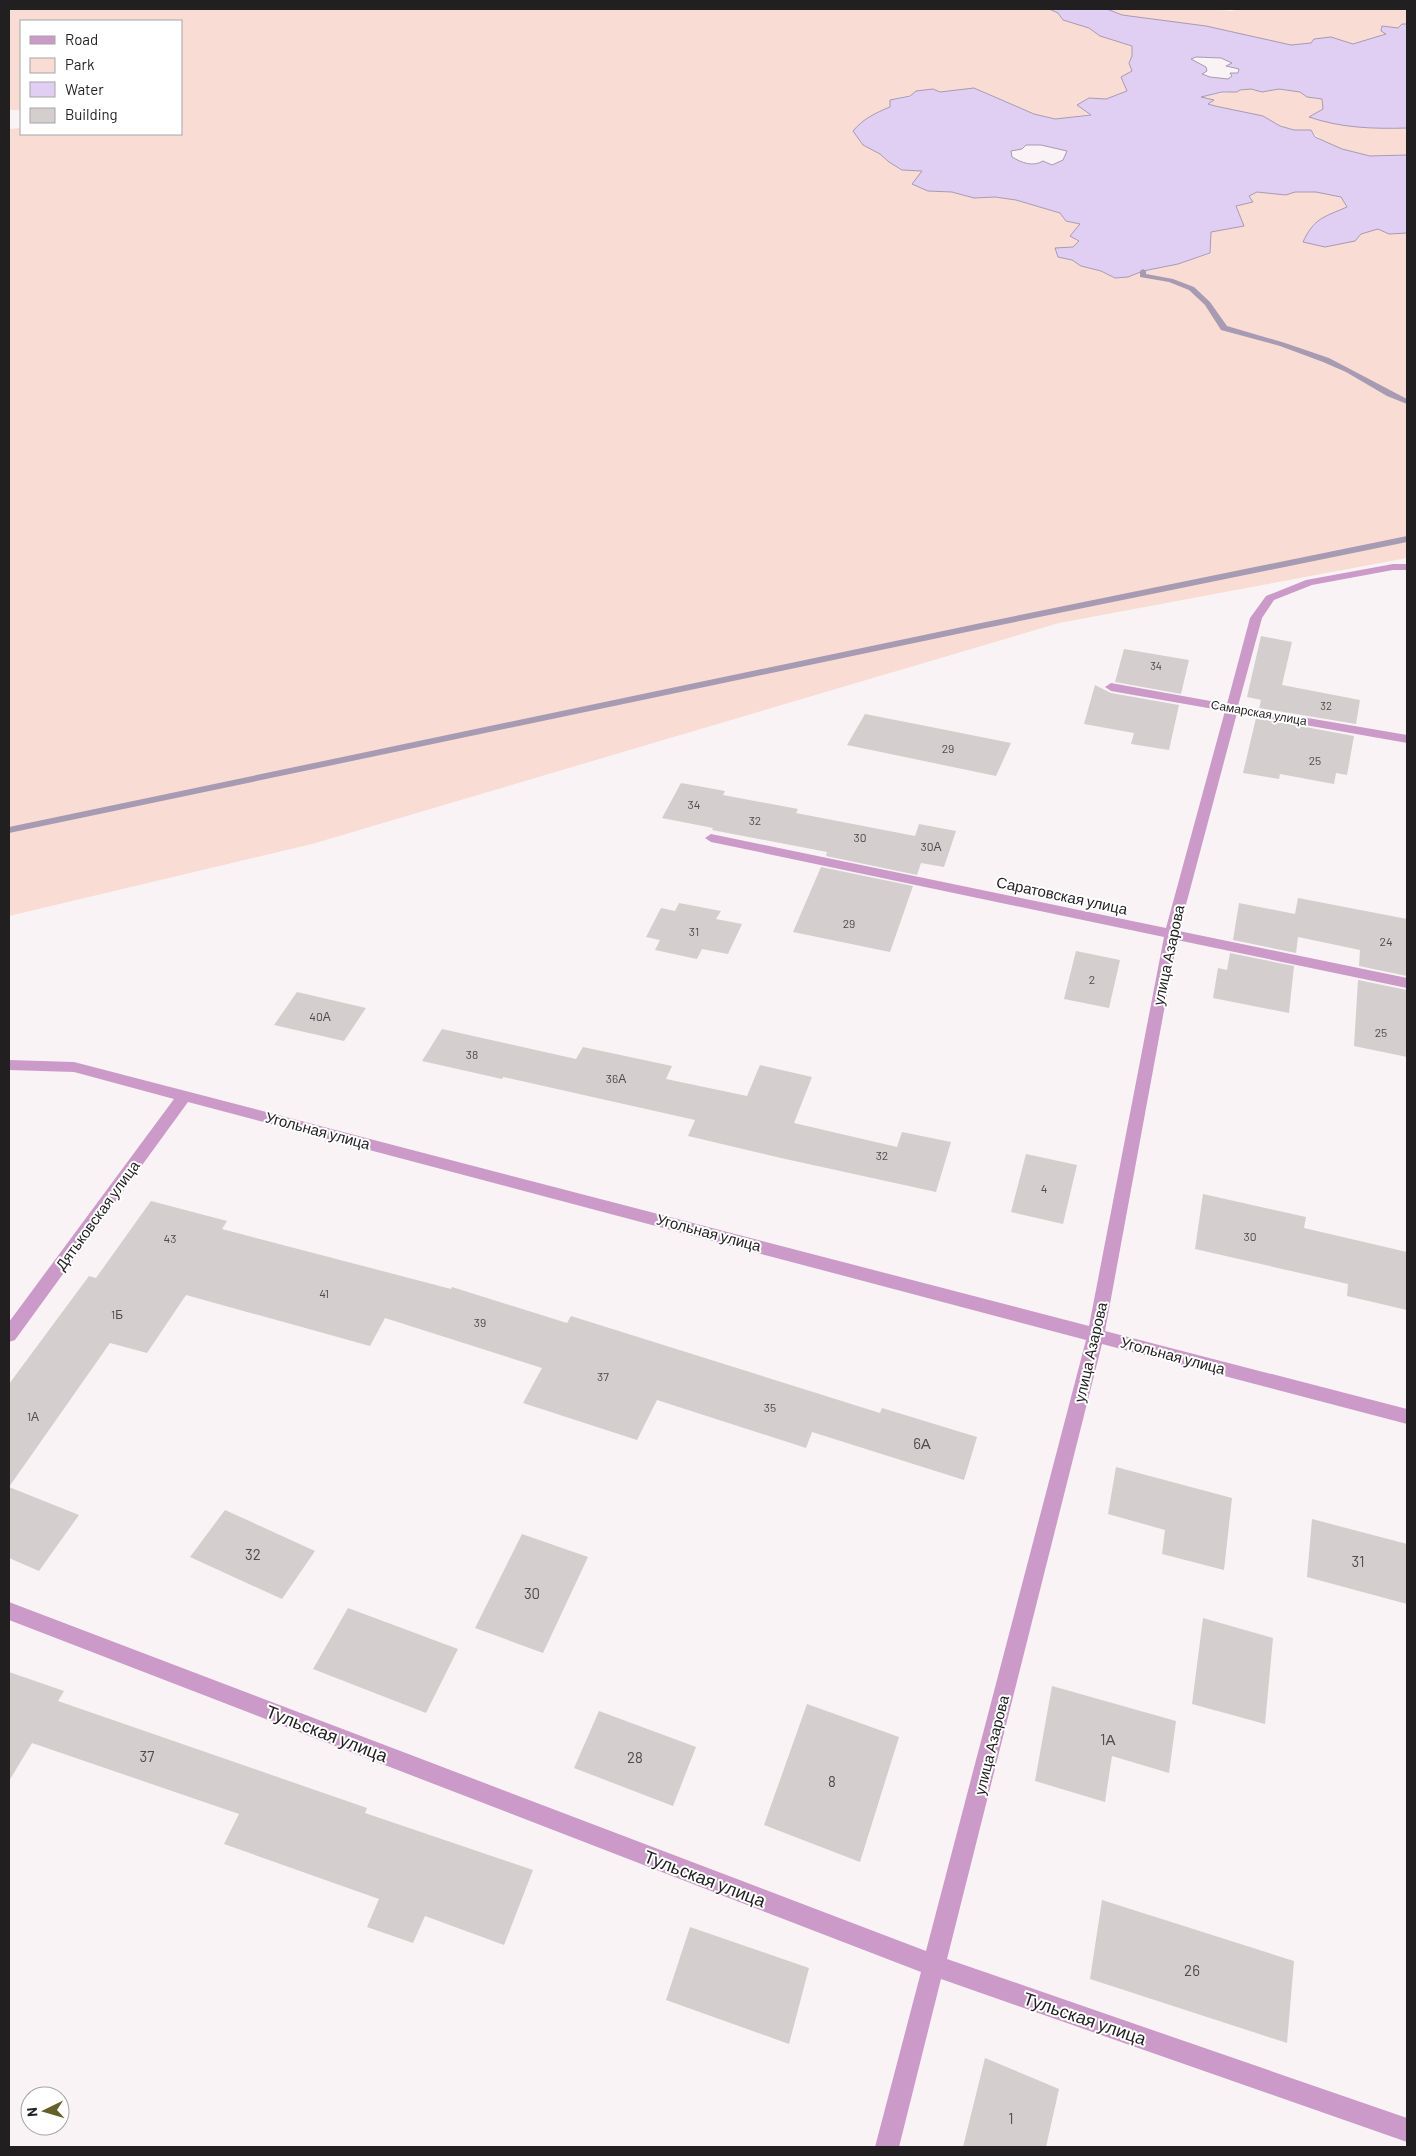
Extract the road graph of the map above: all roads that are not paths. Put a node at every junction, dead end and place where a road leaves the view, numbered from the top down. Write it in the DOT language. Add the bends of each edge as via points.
graph roads {
  1 [pos="1407,567"];
  2 [pos="1111,688"];
  3 [pos="1231,707"];
  4 [pos="1407,739"];
  5 [pos="711,838"];
  6 [pos="1170,935"];
  7 [pos="1407,983"];
  8 [pos="9,1065"];
  9 [pos="184,1094"];
  10 [pos="1096,1334"];
  11 [pos="9,1336"];
  12 [pos="1407,1417"];
  13 [pos="9,1610"];
  14 [pos="935,1966"];
  15 [pos="1407,2130"];
  16 [pos="888,2147"];
  1 -- 3 [label="street, улица Азарова" via="1310,582 1270,598 1256,618"];
  2 -- 3 [label="street, Самарская улица"];
  3 -- 4 [label="street, Самарская улица"];
  3 -- 6 [label="street, улица Азарова"];
  5 -- 6 [label="street, Саратовская улица"];
  6 -- 7 [label="street, Саратовская улица"];
  6 -- 10 [label="street, улица Азарова"];
  8 -- 9 [label="street, Угольная улица" via="74,1067"];
  9 -- 10 [label="street, Угольная улица"];
  9 -- 11 [label="street, Дятьковская улица"];
  10 -- 12 [label="street, Угольная улица"];
  10 -- 14 [label="street, улица Азарова"];
  13 -- 14 [label="street, Тульская улица"];
  14 -- 15 [label="street, Тульская улица"];
  14 -- 16 [label="street, улица Азарова"];
}
